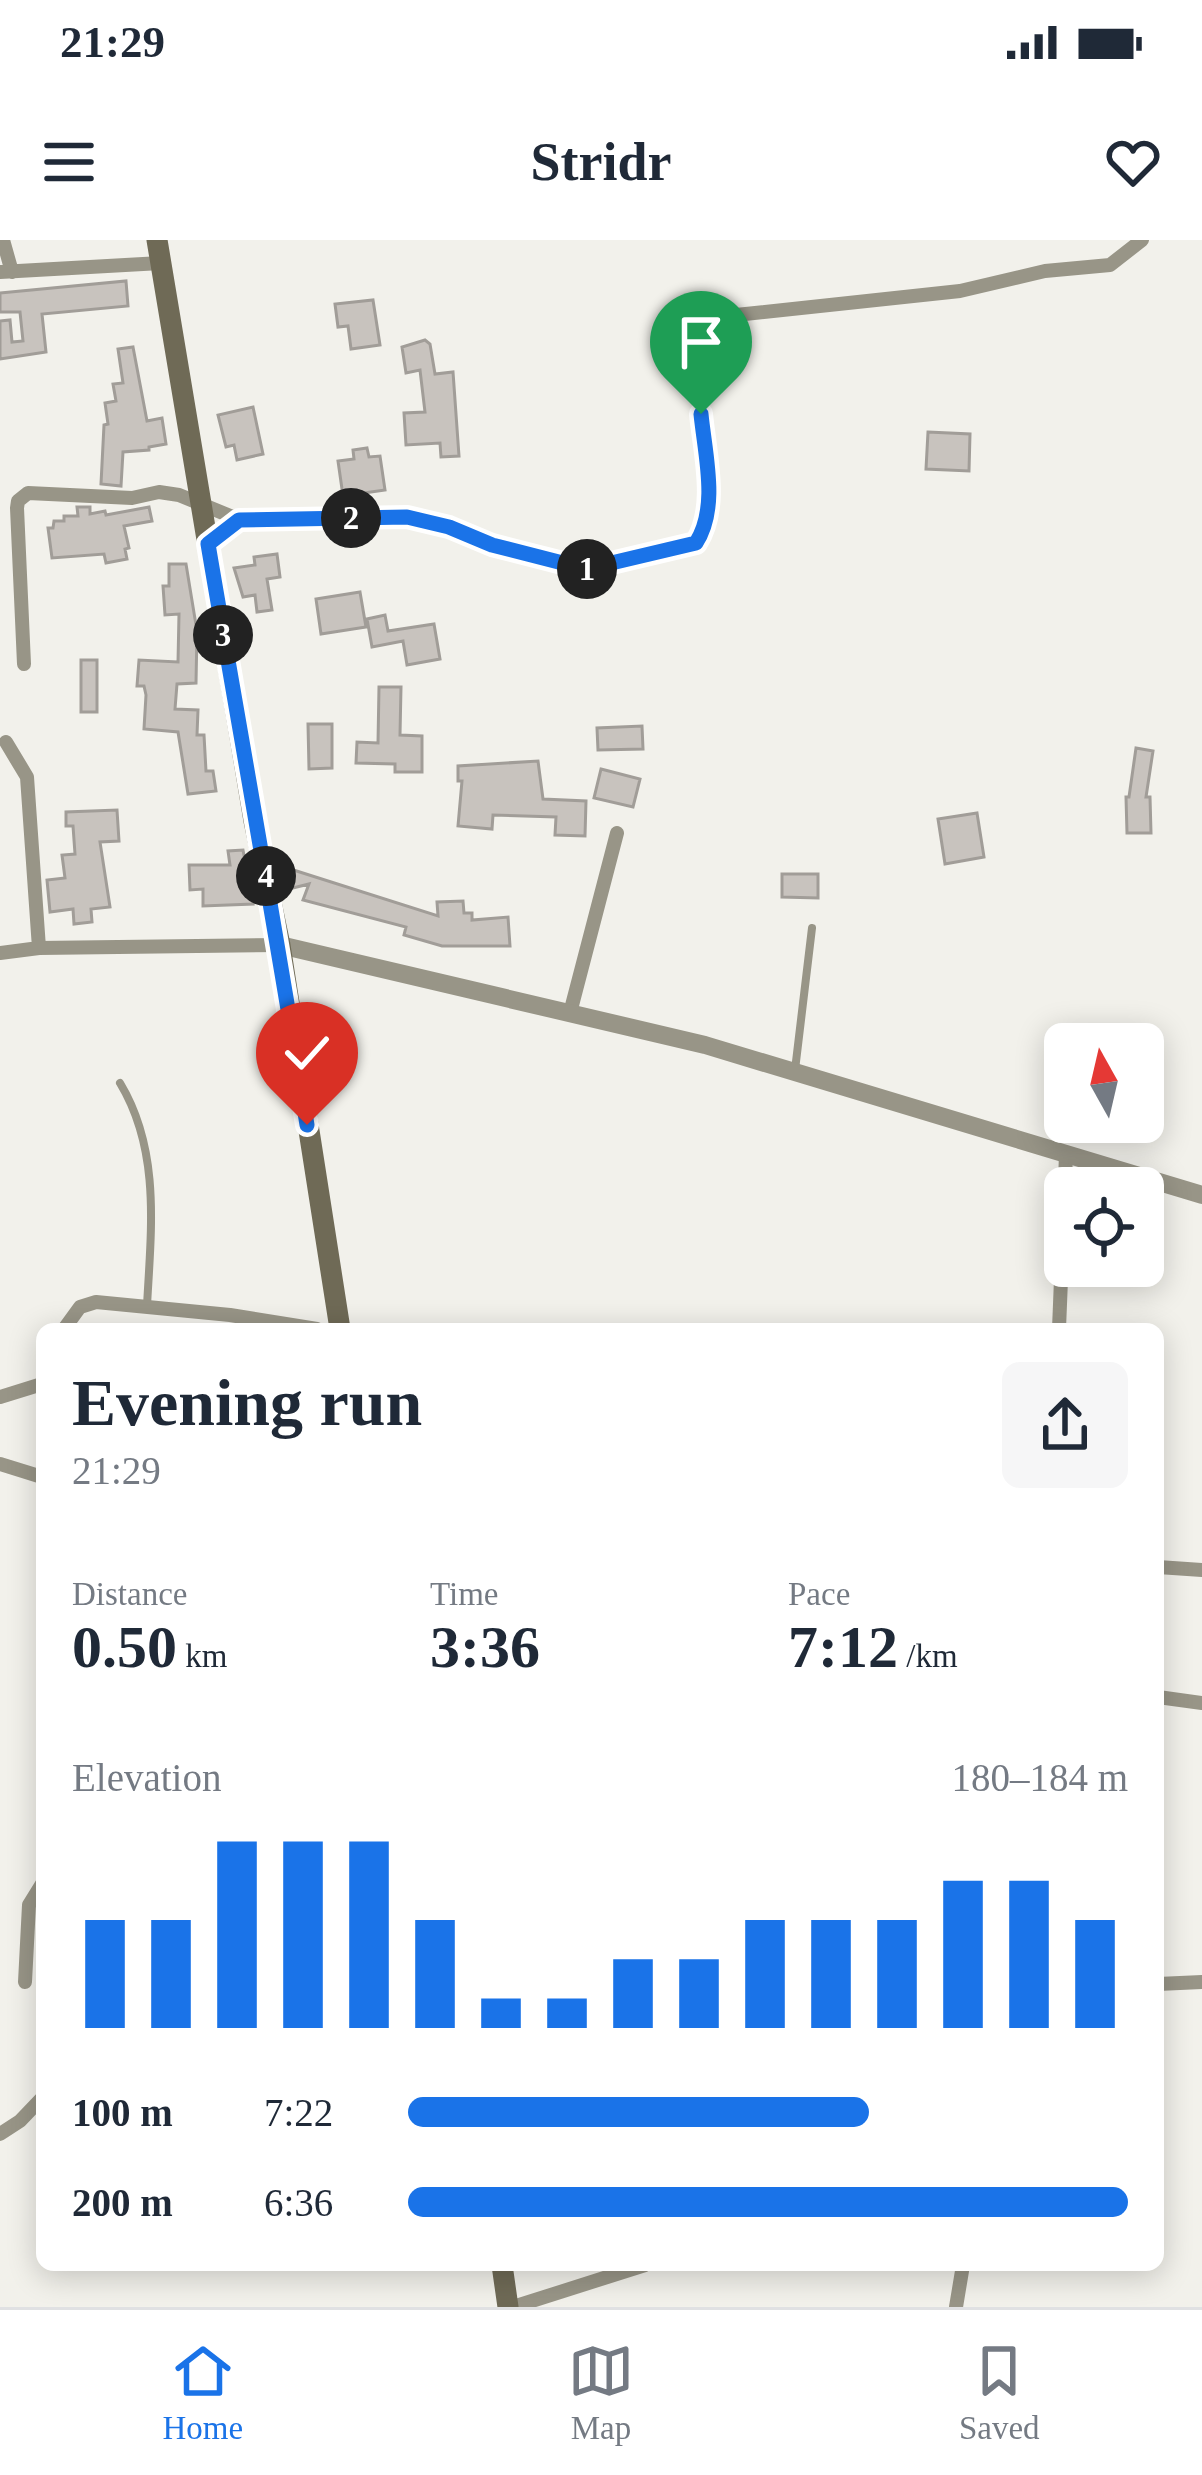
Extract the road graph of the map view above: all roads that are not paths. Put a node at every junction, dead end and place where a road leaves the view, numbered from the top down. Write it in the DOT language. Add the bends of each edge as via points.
graph roads {
  1 [pos="3,240"];
  2 [pos="1142,240"];
  3 [pos="159,251"];
  4 [pos="6,272"];
  5 [pos="202,505"];
  6 [pos="239,520"];
  7 [pos="208,544"];
  8 [pos="24,664"];
  9 [pos="6,742"];
  10 [pos="617,833"];
  11 [pos="812,928"];
  12 [pos="280,945"];
  13 [pos="39,948"];
  14 [pos="0,953"];
  15 [pos="570,1013"];
  16 [pos="795,1073"];
  17 [pos="120,1083"];
  18 [pos="1066,1155"];
  19 [pos="1202,1195"];
  20 [pos="147,1306"];
  21 [pos="67,1323"];
  22 [pos="272,1323"];
  23 [pos="339,1323"];
  24 [pos="1059,1323"];
  25 [pos="36,1386"];
  26 [pos="0,1396"];
  27 [pos="0,1464"];
  28 [pos="36,1475"];
  29 [pos="1164,1567"];
  30 [pos="1202,1570"];
  31 [pos="1164,1698"];
  32 [pos="1202,1703"];
  33 [pos="36,1894"];
  34 [pos="25,1982"];
  35 [pos="1202,1982"];
  36 [pos="1164,1984"];
  37 [pos="36,2104"];
  38 [pos="0,2134"];
  39 [pos="503,2271"];
  40 [pos="626,2271"];
  41 [pos="963,2271"];
  42 [pos="510,2307"];
  43 [pos="956,2307"];
  1 -- 4 [label="street"];
  2 -- 6 [label="street" via="1110,265 960,291 717,317 703,345 709,503 696,543 586,569 407,517"];
  3 -- 4 [label="street"];
  3 -- 5 [label="main road"];
  5 -- 6 [label="street"];
  5 -- 7 [label="main road"];
  5 -- 8 [label="street" via="159,492 22,497"];
  6 -- 7 [label="street"];
  7 -- 12 [label="main road"];
  9 -- 13 [label="street" via="27,777"];
  10 -- 15 [label="street"];
  11 -- 16 [label="lane"];
  12 -- 13 [label="street"];
  12 -- 15 [label="street"];
  12 -- 23 [label="main road"];
  13 -- 14 [label="street"];
  15 -- 16 [label="street"];
  16 -- 18 [label="street"];
  17 -- 20 [label="lane" via="147,1148"];
  18 -- 19 [label="street"];
  18 -- 24 [label="street"];
  20 -- 21 [label="street" via="87,1304"];
  20 -- 22 [label="street"];
  25 -- 26 [label="street"];
  27 -- 28 [label="street"];
  29 -- 30 [label="street"];
  31 -- 32 [label="street"];
  33 -- 34 [label="street" via="28,1905"];
  35 -- 36 [label="street"];
  37 -- 38 [label="street"];
  39 -- 42 [label="main road"];
  40 -- 42 [label="street"];
  41 -- 43 [label="street"];
}
